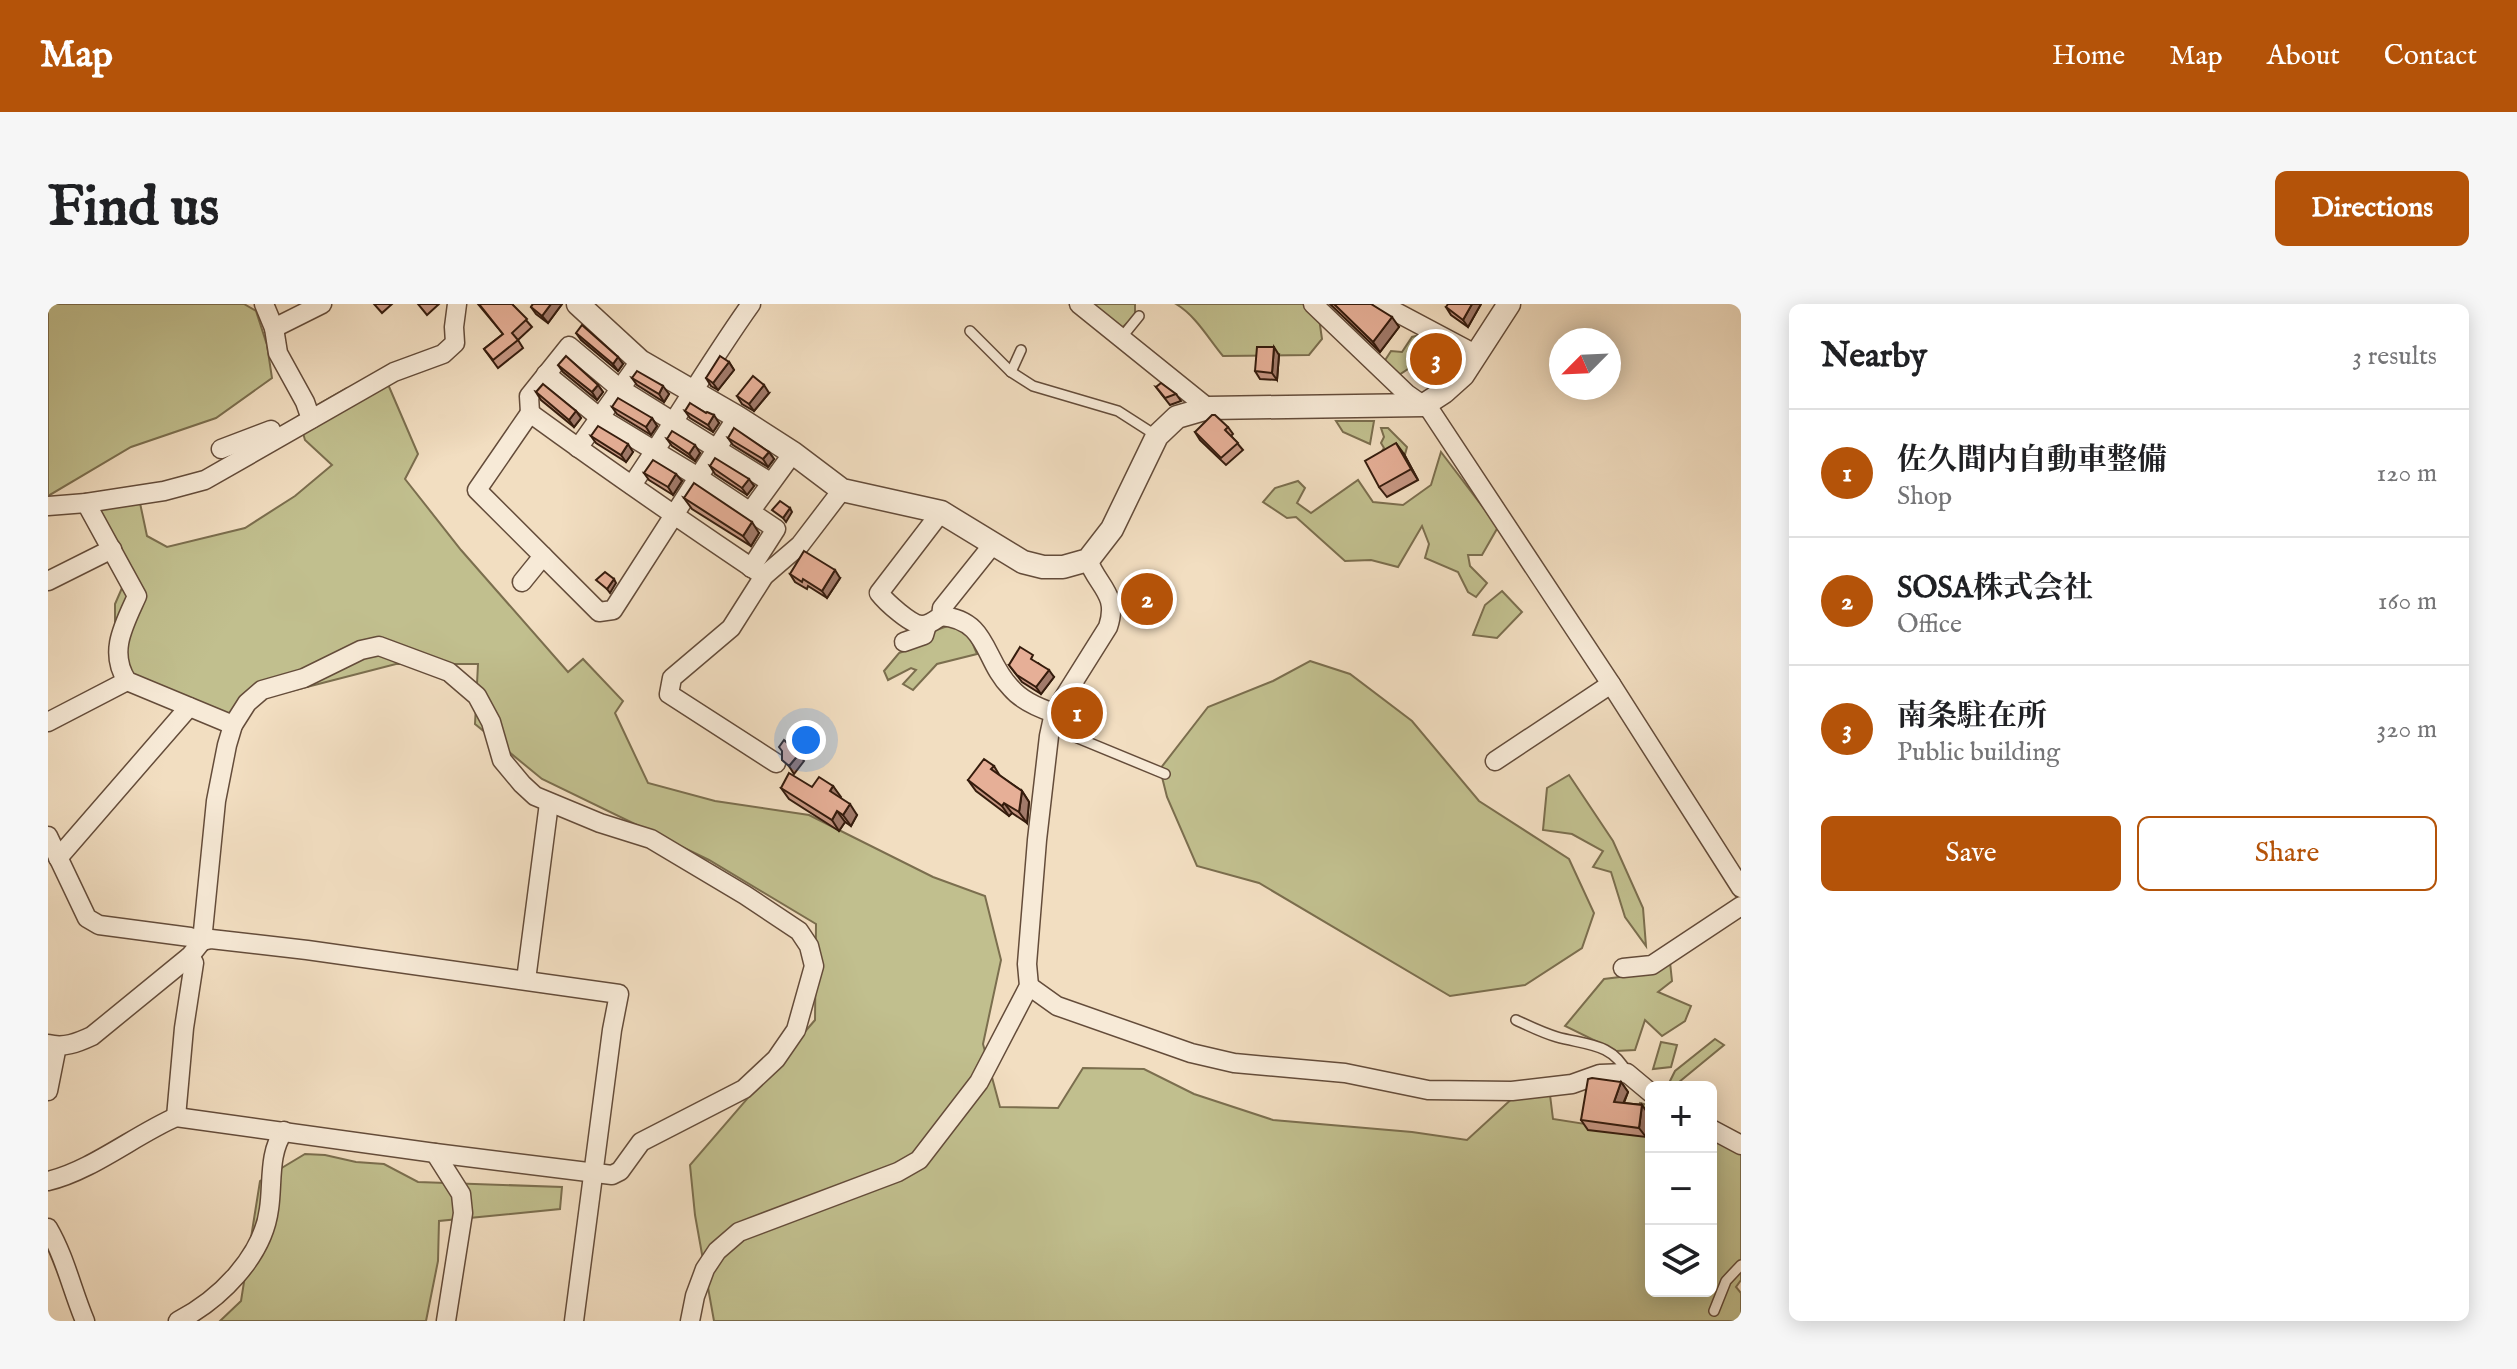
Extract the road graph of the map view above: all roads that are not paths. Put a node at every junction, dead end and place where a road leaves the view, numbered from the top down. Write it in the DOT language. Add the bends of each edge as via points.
graph roads {
  1 [pos="264,304"];
  2 [pos="322,304"];
  3 [pos="457,304"];
  4 [pos="578,304"];
  5 [pos="751,304"];
  6 [pos="1079,304"];
  7 [pos="1313,304"];
  8 [pos="1381,304"];
  9 [pos="1509,304"];
  10 [pos="1139,316"];
  11 [pos="274,328"];
  12 [pos="970,331"];
  13 [pos="1122,337"];
  14 [pos="1021,350"];
  15 [pos="1477,355"];
  16 [pos="640,361"];
  17 [pos="1011,372"];
  18 [pos="546,374"];
  19 [pos="619,388"];
  20 [pos="692,390"];
  21 [pos="1424,405"];
  22 [pos="1208,408"];
  23 [pos="530,413"];
  24 [pos="599,417"];
  25 [pos="737,417"];
  26 [pos="304,422"];
  27 [pos="674,423"];
  28 [pos="1157,436"];
  29 [pos="578,448"];
  30 [pos="221,449"];
  31 [pos="716,449"];
  32 [pos="655,451"];
  33 [pos="793,453"];
  34 [pos="698,477"];
  35 [pos="770,482"];
  36 [pos="632,485"];
  37 [pos="842,490"];
  38 [pos="86,503"];
  39 [pos="48,506"];
  40 [pos="750,512"];
  41 [pos="941,512"];
  42 [pos="674,514"];
  43 [pos="994,543"];
  44 [pos="112,549"];
  45 [pos="543,556"];
  46 [pos="1088,560"];
  47 [pos="758,572"];
  48 [pos="48,581"];
  49 [pos="522,582"];
  50 [pos="934,620"];
  51 [pos="904,642"];
  52 [pos="127,681"];
  53 [pos="1611,684"];
  54 [pos="696,694"];
  55 [pos="189,707"];
  56 [pos="705,720"];
  57 [pos="1052,720"];
  58 [pos="48,722"];
  59 [pos="233,725"];
  60 [pos="1495,761"];
  61 [pos="776,763"];
  62 [pos="1165,774"];
  63 [pos="549,803"];
  64 [pos="48,836"];
  65 [pos="58,858"];
  66 [pos="1741,888"];
  67 [pos="1741,906"];
  68 [pos="196,948"];
  69 [pos="1623,968"];
  70 [pos="526,980"];
  71 [pos="1029,986"];
  72 [pos="1516,1020"];
  73 [pos="52,1045"];
  74 [pos="1627,1073"];
  75 [pos="1645,1088"];
  76 [pos="48,1091"];
  77 [pos="176,1117"];
  78 [pos="284,1131"];
  79 [pos="1717,1132"];
  80 [pos="1741,1145"];
  81 [pos="435,1153"];
  82 [pos="592,1173"];
  83 [pos="48,1181"];
  84 [pos="48,1228"];
  85 [pos="1741,1265"];
  86 [pos="1714,1311"];
  87 [pos="85,1321"];
  88 [pos="178,1321"];
  89 [pos="446,1321"];
  90 [pos="574,1321"];
  91 [pos="690,1321"];
  1 -- 11 [label="street"];
  2 -- 11 [label="street"];
  3 -- 26 [label="street" via="455,343 443,354 394,372"];
  4 -- 16 [label="street"];
  5 -- 20 [label="street"];
  6 -- 13 [label="street"];
  7 -- 21 [label="street"];
  8 -- 15 [label="street"];
  9 -- 15 [label="street"];
  10 -- 13 [label="lane"];
  11 -- 26 [label="street" via="278,353 305,402"];
  12 -- 17 [label="lane"];
  13 -- 22 [label="street"];
  14 -- 17 [label="lane"];
  15 -- 21 [label="street" via="1463,375"];
  16 -- 19 [label="street"];
  16 -- 20 [label="street"];
  17 -- 28 [label="lane" via="1033,386 1118,411"];
  18 -- 19 [label="street" via="569,346"];
  18 -- 23 [label="street" via="529,396"];
  18 -- 24 [label="street"];
  19 -- 24 [label="street"];
  19 -- 27 [label="street"];
  20 -- 25 [label="street"];
  20 -- 27 [label="street"];
  21 -- 22 [label="street"];
  21 -- 53 [label="street"];
  22 -- 28 [label="street" via="1177,417"];
  23 -- 29 [label="street"];
  23 -- 45 [label="street" via="477,490"];
  24 -- 29 [label="street"];
  24 -- 32 [label="street"];
  25 -- 31 [label="street"];
  25 -- 33 [label="street"];
  26 -- 30 [label="street"];
  26 -- 38 [label="street" via="205,480"];
  27 -- 31 [label="street"];
  27 -- 32 [label="street"];
  28 -- 46 [label="street" via="1112,529"];
  29 -- 36 [label="street"];
  31 -- 34 [label="street"];
  31 -- 35 [label="street"];
  32 -- 34 [label="street"];
  32 -- 36 [label="street"];
  33 -- 35 [label="street"];
  33 -- 37 [label="street"];
  34 -- 40 [label="street"];
  34 -- 42 [label="street"];
  35 -- 40 [label="street"];
  36 -- 42 [label="street"];
  37 -- 41 [label="street"];
  37 -- 47 [label="street" via="800,545"];
  38 -- 39 [label="street"];
  38 -- 44 [label="street"];
  40 -- 47 [label="street" via="776,529"];
  41 -- 43 [label="street"];
  41 -- 50 [label="street" via="879,593 912,622"];
  42 -- 45 [label="street" via="613,610 599,612"];
  42 -- 47 [label="street"];
  43 -- 46 [label="street" via="1023,562 1043,567"];
  43 -- 50 [label="street"];
  44 -- 48 [label="street"];
  44 -- 52 [label="street" via="137,596 118,647 118,668"];
  45 -- 49 [label="street"];
  46 -- 57 [label="street" via="1108,592 1113,612"];
  47 -- 56 [label="street" via="731,628 672,678 669,694"];
  50 -- 51 [label="street" via="924,635"];
  50 -- 57 [label="street" via="959,619 972,626 1011,689"];
  52 -- 55 [label="street"];
  52 -- 58 [label="street"];
  53 -- 60 [label="street"];
  53 -- 66 [label="street"];
  54 -- 56 [label="street"];
  55 -- 59 [label="street"];
  55 -- 65 [label="street"];
  56 -- 61 [label="street"];
  57 -- 62 [label="lane"];
  57 -- 71 [label="street" via="1037,840"];
  59 -- 63 [label="street" via="262,690 379,646 449,672 477,696 502,760 535,796"];
  59 -- 68 [label="street" via="216,801"];
  63 -- 70 [label="street"];
  63 -- 82 [label="street" via="651,839 745,895 799,931 814,966 796,1030 766,1069 744,1089 641,1142 620,1171"];
  64 -- 65 [label="street"];
  65 -- 68 [label="street" via="87,918 99,925 190,937"];
  67 -- 69 [label="street" via="1652,965"];
  68 -- 70 [label="street" via="211,939"];
  68 -- 73 [label="street" via="92,1036"];
  68 -- 77 [label="street"];
  70 -- 82 [label="street" via="619,994"];
  71 -- 74 [label="street" via="1057,1006 1234,1063 1345,1073 1428,1090 1512,1091"];
  71 -- 91 [label="street" via="979,1082 919,1160 739,1232 705,1269"];
  72 -- 74 [label="lane" via="1555,1037 1596,1046 1620,1059"];
  73 -- 76 [label="street"];
  74 -- 75 [label="street"];
  77 -- 78 [label="street"];
  77 -- 83 [label="street"];
  78 -- 81 [label="street"];
  78 -- 88 [label="street" via="275,1143 269,1212 261,1239 229,1284"];
  79 -- 80 [label="street"];
  81 -- 82 [label="street"];
  81 -- 89 [label="street" via="461,1194 463,1213"];
  82 -- 90 [label="street"];
  84 -- 87 [label="street"];
  85 -- 86 [label="lane" via="1726,1281"];
}
